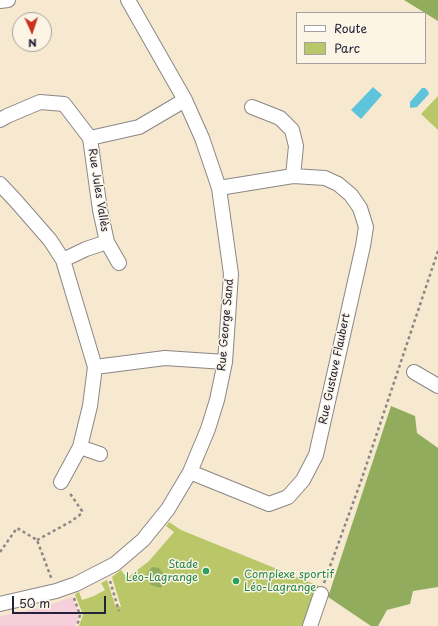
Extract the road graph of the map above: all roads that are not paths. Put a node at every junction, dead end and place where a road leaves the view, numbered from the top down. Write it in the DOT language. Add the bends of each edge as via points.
graph roads {
  1 [pos="8,0"];
  2 [pos="128,0"];
  3 [pos="0,1"];
  4 [pos="185,100"];
  5 [pos="252,107"];
  6 [pos="0,120"];
  7 [pos="90,138"];
  8 [pos="293,176"];
  9 [pos="0,184"];
  10 [pos="219,188"];
  11 [pos="107,242"];
  12 [pos="63,260"];
  13 [pos="119,263"];
  14 [pos="225,362"];
  15 [pos="95,367"];
  16 [pos="414,372"];
  17 [pos="438,386"];
  18 [pos="80,447"];
  19 [pos="100,454"];
  20 [pos="190,472"];
  21 [pos="61,482"];
  22 [pos="321,594"];
  23 [pos="0,604"];
  24 [pos="310,626"];
  1 -- 3 [label="street"];
  2 -- 4 [label="street, Rue George Sand"];
  4 -- 7 [label="street, Rue Jules Vallès" via="140,128"];
  4 -- 10 [label="street, Rue George Sand" via="202,138"];
  5 -- 8 [label="street" via="280,118 292,130 296,146"];
  6 -- 7 [label="street, Rue Jules Vallès" via="40,102 64,104"];
  7 -- 11 [label="street, Rue Jules Vallès"];
  8 -- 10 [label="street, Rue Gustave Flaubert"];
  8 -- 20 [label="street, Rue Gustave Flaubert" via="325,178 338,184 360,208 366,227 316,455 303,480 288,497 269,504"];
  9 -- 12 [label="street" via="50,240"];
  10 -- 14 [label="street, Rue George Sand" via="231,274"];
  11 -- 12 [label="street, Rue Jules Vallès"];
  11 -- 13 [label="street, Rue Jules Vallès"];
  12 -- 15 [label="street"];
  14 -- 15 [label="street" via="165,358"];
  14 -- 20 [label="street, Rue George Sand" via="208,430"];
  15 -- 18 [label="street" via="90,406"];
  16 -- 17 [label="street"];
  18 -- 19 [label="street"];
  18 -- 21 [label="street"];
  20 -- 23 [label="street, Rue George Sand" via="168,509 144,540 105,570 70,587"];
  22 -- 24 [label="street"];
}
